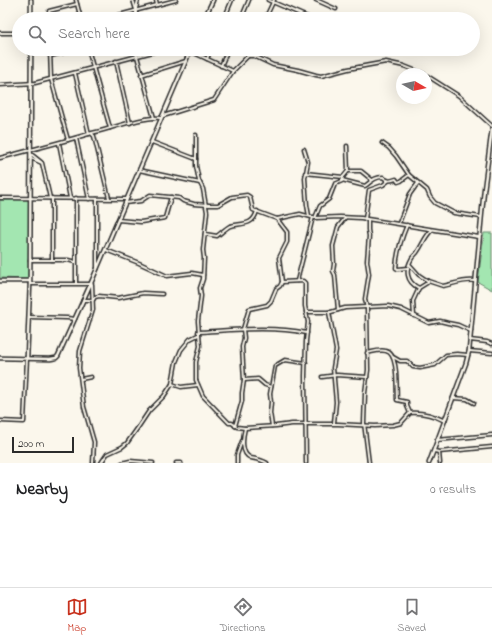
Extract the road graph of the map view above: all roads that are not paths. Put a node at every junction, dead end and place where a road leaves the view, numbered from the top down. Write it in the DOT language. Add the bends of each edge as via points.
graph roads {
  1 [pos="31,0"];
  2 [pos="76,0"];
  3 [pos="133,0"];
  4 [pos="138,0"];
  5 [pos="156,0"];
  6 [pos="176,0"];
  7 [pos="213,0"];
  8 [pos="232,0"];
  9 [pos="249,0"];
  10 [pos="268,0"];
  11 [pos="316,0"];
  12 [pos="274,1"];
  13 [pos="77,4"];
  14 [pos="157,5"];
  15 [pos="336,9"];
  16 [pos="136,10"];
  17 [pos="31,12"];
  18 [pos="49,12"];
  19 [pos="79,12"];
  20 [pos="129,12"];
  21 [pos="207,12"];
  22 [pos="227,12"];
  23 [pos="244,12"];
  24 [pos="268,12"];
  25 [pos="297,12"];
  26 [pos="0,33"];
  27 [pos="12,33"];
  28 [pos="31,56"];
  29 [pos="50,56"];
  30 [pos="90,56"];
  31 [pos="136,56"];
  32 [pos="189,56"];
  33 [pos="202,56"];
  34 [pos="208,56"];
  35 [pos="225,56"];
  36 [pos="248,56"];
  37 [pos="207,59"];
  38 [pos="187,60"];
  39 [pos="116,61"];
  40 [pos="221,66"];
  41 [pos="93,68"];
  42 [pos="409,68"];
  43 [pos="233,72"];
  44 [pos="75,73"];
  45 [pos="141,74"];
  46 [pos="51,79"];
  47 [pos="432,79"];
  48 [pos="31,83"];
  49 [pos="0,85"];
  50 [pos="162,117"];
  51 [pos="154,118"];
  52 [pos="130,123"];
  53 [pos="492,127"];
  54 [pos="110,128"];
  55 [pos="91,134"];
  56 [pos="196,135"];
  57 [pos="76,138"];
  58 [pos="68,140"];
  59 [pos="152,142"];
  60 [pos="59,143"];
  61 [pos="382,143"];
  62 [pos="347,146"];
  63 [pos="304,149"];
  64 [pos="491,151"];
  65 [pos="31,152"];
  66 [pos="0,158"];
  67 [pos="31,158"];
  68 [pos="196,159"];
  69 [pos="42,163"];
  70 [pos="139,170"];
  71 [pos="348,171"];
  72 [pos="306,173"];
  73 [pos="409,175"];
  74 [pos="343,179"];
  75 [pos="372,180"];
  76 [pos="388,181"];
  77 [pos="200,183"];
  78 [pos="418,183"];
  79 [pos="170,197"];
  80 [pos="0,198"];
  81 [pos="31,198"];
  82 [pos="51,198"];
  83 [pos="70,198"];
  84 [pos="76,198"];
  85 [pos="109,198"];
  86 [pos="89,199"];
  87 [pos="97,199"];
  88 [pos="126,199"];
  89 [pos="125,203"];
  90 [pos="206,205"];
  91 [pos="257,211"];
  92 [pos="309,216"];
  93 [pos="481,217"];
  94 [pos="314,218"];
  95 [pos="345,218"];
  96 [pos="277,219"];
  97 [pos="365,219"];
  98 [pos="118,220"];
  99 [pos="368,220"];
  100 [pos="399,223"];
  101 [pos="407,225"];
  102 [pos="432,230"];
  103 [pos="205,234"];
  104 [pos="479,237"];
  105 [pos="106,250"];
  106 [pos="30,260"];
  107 [pos="52,260"];
  108 [pos="75,262"];
  109 [pos="409,266"];
  110 [pos="97,269"];
  111 [pos="203,275"];
  112 [pos="0,281"];
  113 [pos="297,281"];
  114 [pos="428,281"];
  115 [pos="475,281"];
  116 [pos="30,282"];
  117 [pos="282,282"];
  118 [pos="91,283"];
  119 [pos="76,284"];
  120 [pos="419,288"];
  121 [pos="162,294"];
  122 [pos="83,300"];
  123 [pos="92,300"];
  124 [pos="366,307"];
  125 [pos="338,310"];
  126 [pos="306,312"];
  127 [pos="328,312"];
  128 [pos="414,316"];
  129 [pos="29,317"];
  130 [pos="75,319"];
  131 [pos="243,329"];
  132 [pos="471,331"];
  133 [pos="307,333"];
  134 [pos="199,334"];
  135 [pos="470,340"];
  136 [pos="492,344"];
  137 [pos="469,351"];
  138 [pos="367,353"];
  139 [pos="492,353"];
  140 [pos="468,355"];
  141 [pos="393,357"];
  142 [pos="0,358"];
  143 [pos="27,358"];
  144 [pos="306,363"];
  145 [pos="91,376"];
  146 [pos="334,376"];
  147 [pos="322,377"];
  148 [pos="367,377"];
  149 [pos="81,378"];
  150 [pos="244,380"];
  151 [pos="172,384"];
  152 [pos="198,385"];
  153 [pos="270,386"];
  154 [pos="453,398"];
  155 [pos="474,403"];
  156 [pos="410,413"];
  157 [pos="0,421"];
  158 [pos="444,421"];
  159 [pos="306,424"];
  160 [pos="334,424"];
  161 [pos="364,425"];
  162 [pos="235,426"];
  163 [pos="272,426"];
  164 [pos="245,428"];
  165 [pos="492,435"];
  166 [pos="242,440"];
  167 [pos="437,440"];
  168 [pos="492,447"];
  169 [pos="434,450"];
  170 [pos="439,452"];
  171 [pos="94,463"];
  172 [pos="101,463"];
  173 [pos="122,463"];
  174 [pos="153,463"];
  175 [pos="176,463"];
  176 [pos="181,463"];
  177 [pos="237,463"];
  178 [pos="267,463"];
  179 [pos="306,463"];
  180 [pos="369,463"];
  181 [pos="429,463"];
  182 [pos="440,463"];
  1 -- 17 [label="street"];
  2 -- 13 [label="street"];
  3 -- 16 [label="street"];
  4 -- 16 [label="street"];
  5 -- 14 [label="street"];
  6 -- 14 [label="street"];
  7 -- 21 [label="street"];
  8 -- 22 [label="street"];
  9 -- 23 [label="street"];
  10 -- 12 [label="street"];
  11 -- 15 [label="street"];
  12 -- 24 [label="street"];
  12 -- 25 [label="street"];
  13 -- 18 [label="street"];
  13 -- 19 [label="street"];
  14 -- 16 [label="street"];
  16 -- 20 [label="street"];
  26 -- 27 [label="street"];
  28 -- 48 [label="street"];
  29 -- 46 [label="street"];
  30 -- 41 [label="street"];
  31 -- 39 [label="street"];
  31 -- 45 [label="street"];
  32 -- 38 [label="street"];
  33 -- 37 [label="street"];
  34 -- 37 [label="street"];
  35 -- 40 [label="street"];
  36 -- 42 [label="street" via="316,76 386,62"];
  36 -- 43 [label="street"];
  37 -- 40 [label="street"];
  38 -- 45 [label="street"];
  38 -- 50 [label="street"];
  39 -- 41 [label="street"];
  39 -- 52 [label="street"];
  40 -- 43 [label="street"];
  41 -- 44 [label="street"];
  41 -- 54 [label="street"];
  43 -- 50 [label="street" via="214,100"];
  44 -- 46 [label="street"];
  44 -- 55 [label="street"];
  45 -- 51 [label="street"];
  46 -- 48 [label="street"];
  46 -- 58 [label="street"];
  47 -- 53 [label="street" via="459,96"];
  48 -- 49 [label="street"];
  48 -- 65 [label="street"];
  50 -- 51 [label="street"];
  50 -- 59 [label="street"];
  51 -- 52 [label="street"];
  52 -- 54 [label="street"];
  53 -- 64 [label="street"];
  54 -- 55 [label="street"];
  55 -- 57 [label="street"];
  55 -- 85 [label="street" via="94,136"];
  56 -- 68 [label="street"];
  57 -- 58 [label="street"];
  57 -- 86 [label="street"];
  58 -- 60 [label="street"];
  59 -- 68 [label="street"];
  59 -- 70 [label="street"];
  60 -- 65 [label="street"];
  60 -- 83 [label="street"];
  61 -- 73 [label="street" via="396,156"];
  62 -- 71 [label="street"];
  63 -- 72 [label="street" via="308,162"];
  64 -- 93 [label="street"];
  65 -- 66 [label="street"];
  65 -- 67 [label="street"];
  65 -- 69 [label="street"];
  67 -- 69 [label="street"];
  67 -- 81 [label="street"];
  68 -- 77 [label="street"];
  69 -- 82 [label="street"];
  70 -- 77 [label="street"];
  70 -- 88 [label="street"];
  71 -- 74 [label="street"];
  71 -- 75 [label="street" via="361,171"];
  72 -- 74 [label="street"];
  72 -- 92 [label="street" via="306,205"];
  73 -- 76 [label="street" via="402,181"];
  73 -- 78 [label="street"];
  74 -- 75 [label="street" via="365,186"];
  74 -- 94 [label="street" via="335,184 329,199 320,206"];
  75 -- 76 [label="street" via="383,177"];
  76 -- 97 [label="street" via="369,190"];
  77 -- 90 [label="street"];
  78 -- 93 [label="street" via="437,204 454,213"];
  78 -- 100 [label="street" via="410,194"];
  79 -- 89 [label="street" via="150,195 141,201"];
  79 -- 90 [label="street" via="200,206"];
  79 -- 98 [label="street" via="165,218 141,222"];
  80 -- 81 [label="street"];
  81 -- 82 [label="street"];
  81 -- 106 [label="street"];
  82 -- 83 [label="street"];
  82 -- 107 [label="street"];
  83 -- 84 [label="street"];
  84 -- 86 [label="street"];
  84 -- 108 [label="street"];
  85 -- 87 [label="street"];
  85 -- 88 [label="street"];
  86 -- 87 [label="street"];
  87 -- 110 [label="street"];
  88 -- 89 [label="street"];
  89 -- 98 [label="street"];
  90 -- 91 [label="street" via="218,205 232,197 247,195 250,197 252,209"];
  90 -- 103 [label="street"];
  91 -- 96 [label="street"];
  91 -- 103 [label="street" via="255,218 249,223 228,227 217,236"];
  92 -- 94 [label="street"];
  92 -- 96 [label="street" via="300,214"];
  93 -- 104 [label="street"];
  94 -- 95 [label="street"];
  94 -- 113 [label="street"];
  95 -- 97 [label="street"];
  95 -- 125 [label="street" via="338,227 332,250"];
  96 -- 117 [label="street" via="287,232 287,242 279,258"];
  97 -- 99 [label="street"];
  98 -- 105 [label="street"];
  99 -- 100 [label="street"];
  99 -- 124 [label="street" via="369,274"];
  100 -- 101 [label="street"];
  101 -- 102 [label="street"];
  101 -- 109 [label="street" via="400,243 396,268"];
  102 -- 104 [label="street"];
  102 -- 109 [label="street" via="426,235"];
  103 -- 111 [label="street"];
  104 -- 115 [label="street"];
  105 -- 110 [label="street"];
  105 -- 111 [label="street" via="167,276 192,273"];
  106 -- 107 [label="street"];
  106 -- 116 [label="street"];
  107 -- 108 [label="street"];
  108 -- 119 [label="street"];
  109 -- 114 [label="street"];
  109 -- 120 [label="street" via="410,282"];
  110 -- 118 [label="street"];
  111 -- 134 [label="street" via="200,288"];
  112 -- 116 [label="street"];
  113 -- 117 [label="street"];
  113 -- 126 [label="street" via="305,282"];
  114 -- 115 [label="street" via="443,286 468,280"];
  114 -- 120 [label="street"];
  115 -- 132 [label="street"];
  116 -- 119 [label="street"];
  116 -- 129 [label="street"];
  117 -- 131 [label="street" via="267,305 249,309"];
  118 -- 119 [label="street"];
  118 -- 122 [label="street"];
  118 -- 123 [label="street"];
  120 -- 128 [label="street" via="414,301"];
  121 -- 123 [label="street" via="143,293 118,298 97,296"];
  122 -- 123 [label="street"];
  122 -- 130 [label="street"];
  123 -- 149 [label="street" via="93,310 80,351"];
  124 -- 125 [label="street"];
  124 -- 128 [label="street" via="395,307"];
  124 -- 138 [label="street"];
  125 -- 127 [label="street"];
  126 -- 127 [label="street"];
  126 -- 133 [label="street"];
  127 -- 146 [label="street" via="336,350"];
  128 -- 132 [label="street" via="429,323 458,325"];
  129 -- 130 [label="street"];
  129 -- 143 [label="street"];
  130 -- 143 [label="street" via="56,358"];
  131 -- 133 [label="street" via="284,329"];
  131 -- 134 [label="street"];
  131 -- 150 [label="street"];
  132 -- 135 [label="street"];
  133 -- 144 [label="street"];
  134 -- 151 [label="street" via="190,339 181,350"];
  134 -- 152 [label="street" via="196,362"];
  135 -- 136 [label="street"];
  135 -- 137 [label="street"];
  137 -- 139 [label="street"];
  137 -- 140 [label="street"];
  138 -- 141 [label="street" via="385,351"];
  138 -- 148 [label="street"];
  140 -- 141 [label="street" via="446,355 435,365 418,369 406,361"];
  140 -- 154 [label="street"];
  141 -- 156 [label="street" via="397,400 407,402"];
  142 -- 143 [label="street"];
  143 -- 157 [label="street" via="24,422"];
  144 -- 153 [label="street" via="285,360 277,364"];
  144 -- 159 [label="street"];
  145 -- 149 [label="street"];
  146 -- 147 [label="street"];
  146 -- 148 [label="street"];
  146 -- 160 [label="street"];
  148 -- 161 [label="street"];
  149 -- 171 [label="street" via="84,407 94,442"];
  150 -- 153 [label="street" via="258,379"];
  150 -- 162 [label="street" via="242,405 238,410"];
  151 -- 152 [label="street" via="184,387"];
  151 -- 172 [label="street" via="127,442 108,454"];
  152 -- 162 [label="street" via="207,401"];
  153 -- 163 [label="street"];
  154 -- 155 [label="street" via="467,399"];
  154 -- 158 [label="street"];
  156 -- 158 [label="street" via="424,413"];
  156 -- 161 [label="street" via="399,424"];
  158 -- 167 [label="street"];
  159 -- 160 [label="street"];
  159 -- 163 [label="street"];
  159 -- 179 [label="street"];
  160 -- 161 [label="street"];
  161 -- 180 [label="street"];
  162 -- 164 [label="street"];
  163 -- 164 [label="street"];
  164 -- 166 [label="street"];
  165 -- 167 [label="street"];
  166 -- 177 [label="street"];
  166 -- 178 [label="street" via="248,456"];
  167 -- 169 [label="street"];
  168 -- 170 [label="street"];
  169 -- 170 [label="street"];
  169 -- 181 [label="street"];
  170 -- 182 [label="street"];
  173 -- 174 [label="street"];
  175 -- 176 [label="street"];
}
